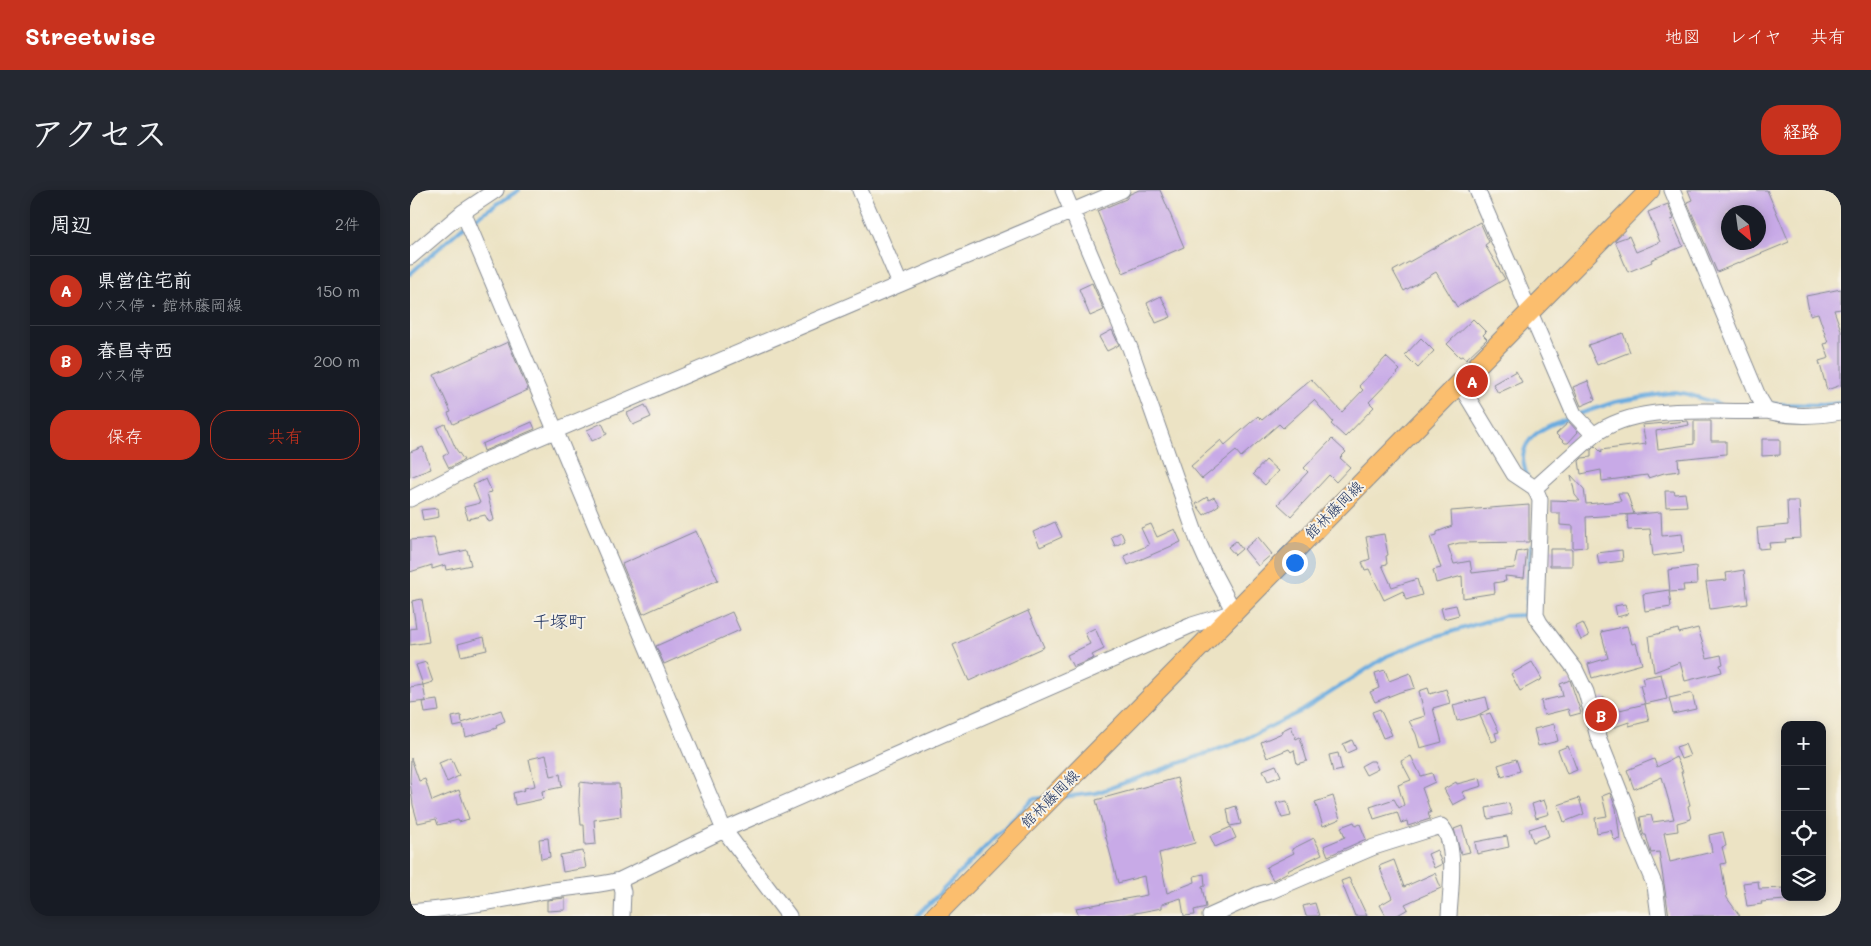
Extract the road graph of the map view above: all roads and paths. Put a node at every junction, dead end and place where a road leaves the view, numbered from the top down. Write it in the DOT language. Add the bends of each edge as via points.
graph roads {
  1 [pos="496,190"];
  2 [pos="860,190"];
  3 [pos="1063,190"];
  4 [pos="1122,190"];
  5 [pos="1477,190"];
  6 [pos="1650,190"];
  7 [pos="1672,190"];
  8 [pos="1072,211"];
  9 [pos="462,212"];
  10 [pos="410,257"];
  11 [pos="900,284"];
  12 [pos="1530,312"];
  13 [pos="1459,384"];
  14 [pos="1767,411"];
  15 [pos="1841,412"];
  16 [pos="555,430"];
  17 [pos="1594,435"];
  18 [pos="1534,488"];
  19 [pos="410,499"];
  20 [pos="1234,612"];
  21 [pos="724,830"];
  22 [pos="620,880"];
  23 [pos="410,912"];
  24 [pos="622,916"];
  25 [pos="789,916"];
  26 [pos="935,916"];
  27 [pos="1210,916"];
  28 [pos="1449,916"];
  29 [pos="1658,916"];
  1 -- 9 [label="street"];
  2 -- 11 [label="street"];
  3 -- 8 [label="street"];
  4 -- 8 [label="street"];
  5 -- 12 [label="street"];
  6 -- 12 [label="main road, 館林藤岡線"];
  7 -- 14 [label="street"];
  8 -- 11 [label="street"];
  8 -- 20 [label="street" via="1130,348 1198,541"];
  9 -- 10 [label="street"];
  9 -- 16 [label="street"];
  11 -- 16 [label="street"];
  12 -- 13 [label="main road, 館林藤岡線"];
  12 -- 17 [label="street" via="1574,414"];
  13 -- 18 [label="street" via="1514,474"];
  13 -- 20 [label="main road, 館林藤岡線"];
  14 -- 15 [label="street" via="1779,415"];
  14 -- 17 [label="street" via="1678,412 1637,417 1619,421"];
  16 -- 19 [label="street" via="479,462"];
  16 -- 21 [label="street"];
  17 -- 18 [label="street"];
  18 -- 29 [label="street" via="1540,500 1536,615 1575,668 1586,692 1598,737 1655,886"];
  20 -- 21 [label="street" via="1192,624"];
  20 -- 26 [label="main road, 館林藤岡線"];
  21 -- 22 [label="street"];
  21 -- 25 [label="street"];
  22 -- 23 [label="street" via="471,906"];
  22 -- 24 [label="street"];
  27 -- 28 [label="street" via="1374,847 1441,826 1449,843 1453,864"];
}
